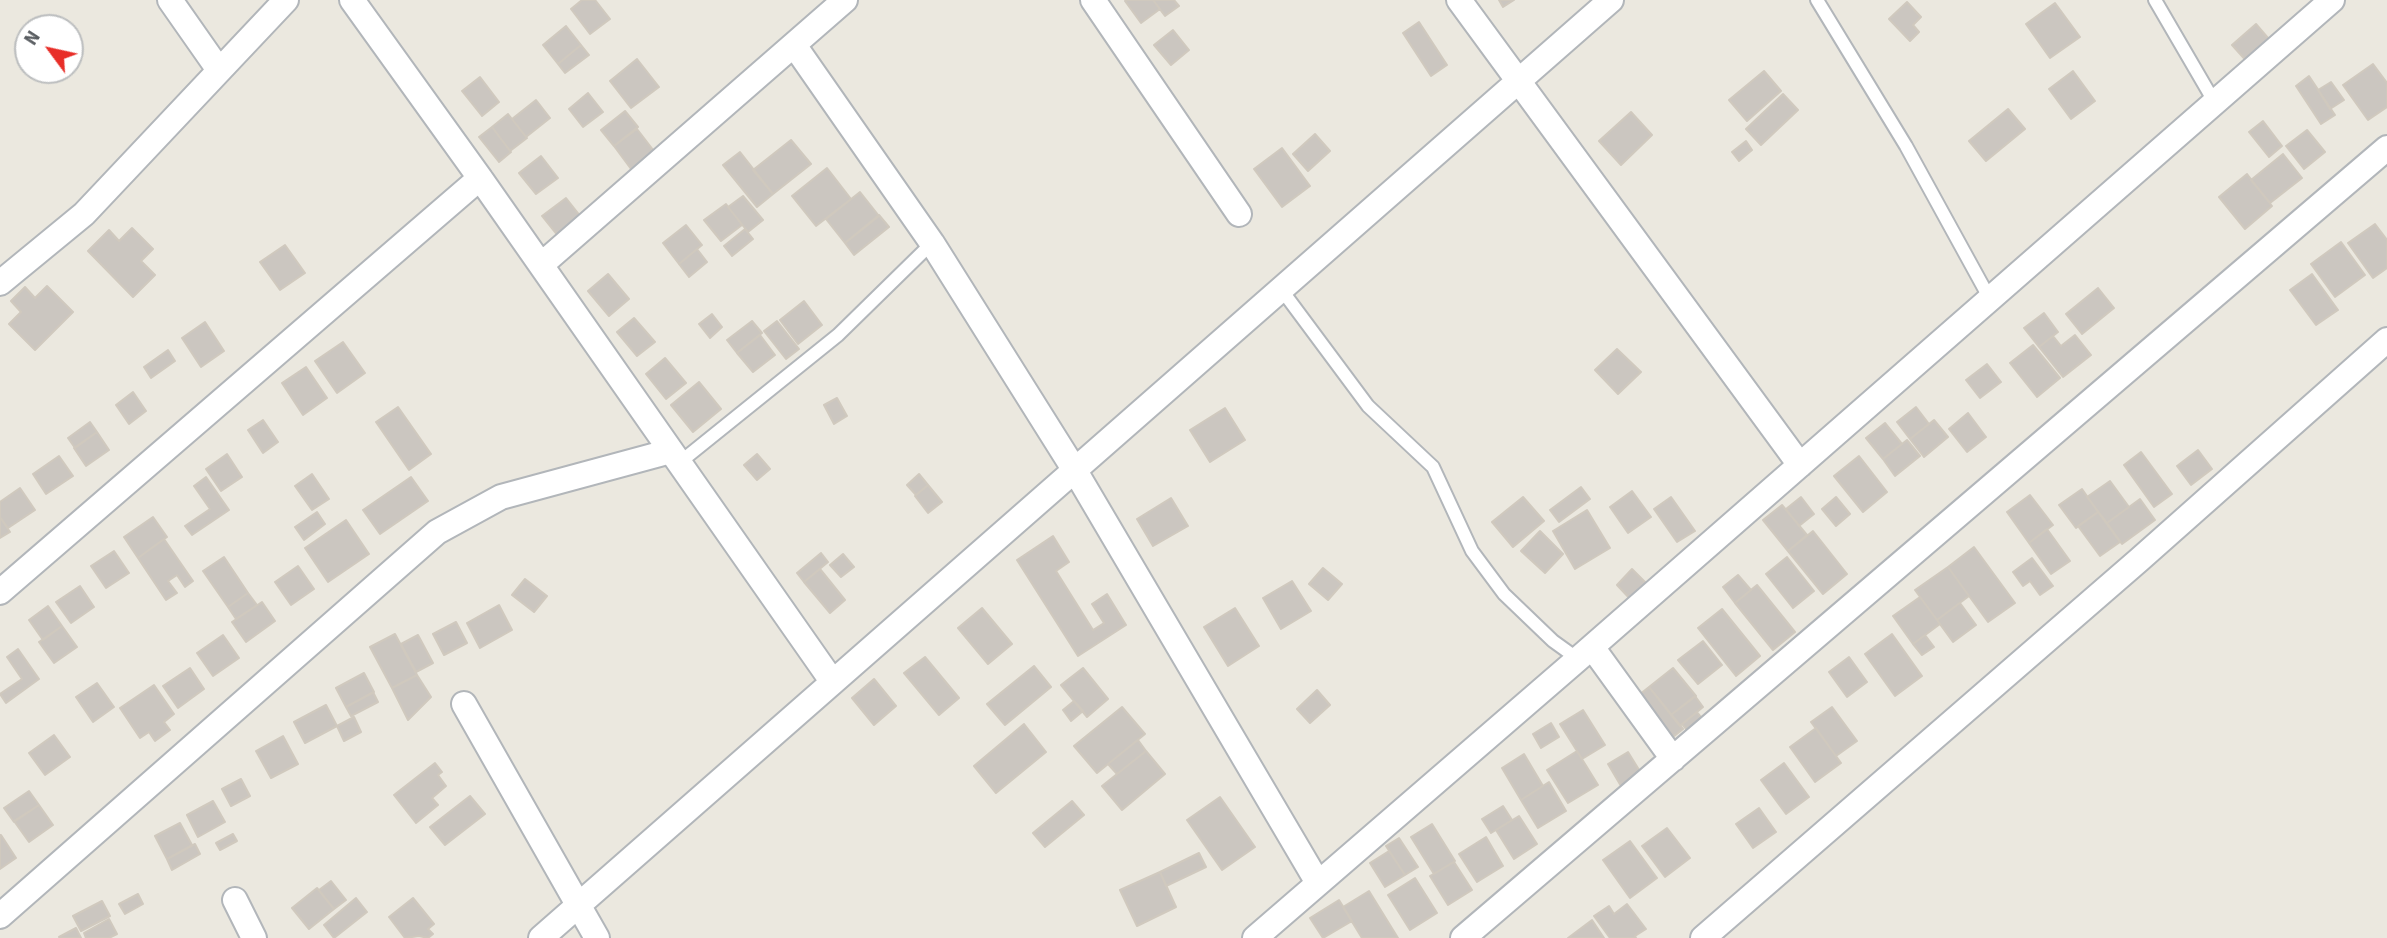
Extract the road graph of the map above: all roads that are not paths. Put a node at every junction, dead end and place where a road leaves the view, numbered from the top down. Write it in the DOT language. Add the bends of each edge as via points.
graph roads {
  1 [pos="170,0"];
  2 [pos="286,0"];
  3 [pos="352,0"];
  4 [pos="845,0"];
  5 [pos="1093,0"];
  6 [pos="1459,0"];
  7 [pos="1611,0"];
  8 [pos="1817,0"];
  9 [pos="2155,0"];
  10 [pos="2332,0"];
  11 [pos="794,45"];
  12 [pos="219,69"];
  13 [pos="1519,82"];
  14 [pos="2216,103"];
  15 [pos="2387,148"];
  16 [pos="480,178"];
  17 [pos="1239,214"];
  18 [pos="932,243"];
  19 [pos="541,265"];
  20 [pos="0,283"];
  21 [pos="1281,289"];
  22 [pos="1990,299"];
  23 [pos="2387,340"];
  24 [pos="676,457"];
  25 [pos="1800,465"];
  26 [pos="1074,469"];
  27 [pos="0,592"];
  28 [pos="1585,653"];
  29 [pos="832,681"];
  30 [pos="464,704"];
  31 [pos="1673,759"];
  32 [pos="1318,883"];
  33 [pos="235,900"];
  34 [pos="578,905"];
  35 [pos="0,916"];
  36 [pos="254,938"];
  37 [pos="541,938"];
  38 [pos="597,938"];
  39 [pos="1255,938"];
  40 [pos="1463,938"];
  41 [pos="1703,938"];
  1 -- 12 [label="street"];
  2 -- 12 [label="street"];
  3 -- 16 [label="street"];
  4 -- 11 [label="street"];
  5 -- 17 [label="street"];
  6 -- 13 [label="street"];
  7 -- 13 [label="street"];
  8 -- 22 [label="lane" via="1906,146"];
  9 -- 14 [label="lane"];
  10 -- 14 [label="street"];
  11 -- 18 [label="street"];
  11 -- 19 [label="street"];
  12 -- 20 [label="street" via="84,214"];
  13 -- 21 [label="street"];
  13 -- 25 [label="street"];
  14 -- 22 [label="street"];
  15 -- 31 [label="street"];
  16 -- 19 [label="street"];
  16 -- 27 [label="street"];
  18 -- 24 [label="lane" via="838,335"];
  18 -- 26 [label="street"];
  19 -- 24 [label="street"];
  21 -- 26 [label="street"];
  21 -- 28 [label="lane" via="1368,406 1433,467 1472,551 1504,594 1553,641"];
  22 -- 25 [label="street"];
  23 -- 41 [label="street"];
  24 -- 29 [label="street"];
  24 -- 35 [label="street" via="501,497 437,532"];
  25 -- 28 [label="street"];
  26 -- 29 [label="street"];
  26 -- 32 [label="street"];
  28 -- 31 [label="street"];
  28 -- 32 [label="street"];
  29 -- 34 [label="street"];
  30 -- 34 [label="street"];
  31 -- 40 [label="street"];
  32 -- 39 [label="street"];
  33 -- 36 [label="street"];
  34 -- 37 [label="street"];
  34 -- 38 [label="street"];
}
